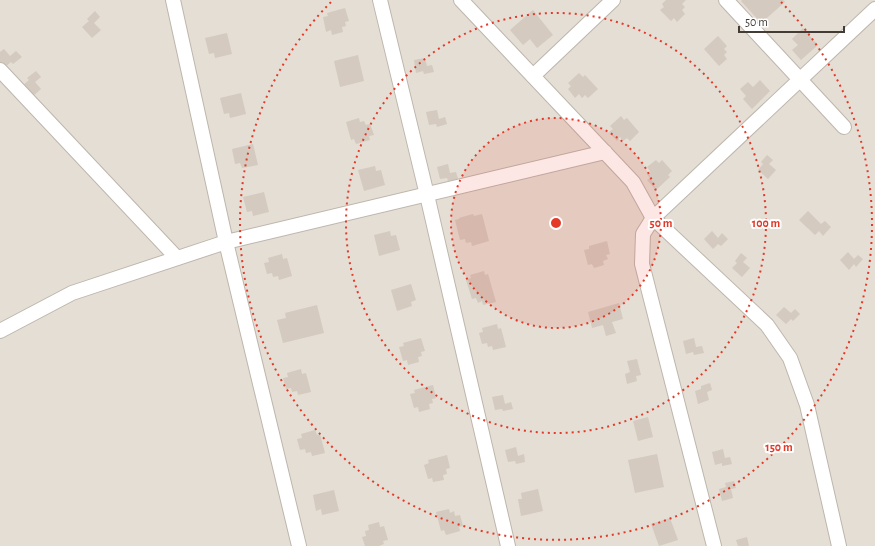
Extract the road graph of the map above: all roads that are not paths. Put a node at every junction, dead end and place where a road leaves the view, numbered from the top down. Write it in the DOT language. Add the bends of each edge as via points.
graph roads {
  1 [pos="173,0"];
  2 [pos="380,0"];
  3 [pos="461,0"];
  4 [pos="613,0"];
  5 [pos="726,0"];
  6 [pos="875,9"];
  7 [pos="0,70"];
  8 [pos="533,76"];
  9 [pos="800,80"];
  10 [pos="844,127"];
  11 [pos="605,152"];
  12 [pos="427,194"];
  13 [pos="653,218"];
  14 [pos="226,242"];
  15 [pos="177,258"];
  16 [pos="0,331"];
  17 [pos="300,546"];
  18 [pos="508,546"];
  19 [pos="714,546"];
  20 [pos="839,546"];
  1 -- 14 [label="street"];
  2 -- 12 [label="street"];
  3 -- 8 [label="street"];
  4 -- 8 [label="street"];
  5 -- 9 [label="street"];
  6 -- 9 [label="street"];
  7 -- 15 [label="street"];
  8 -- 11 [label="street"];
  9 -- 10 [label="street"];
  9 -- 13 [label="street"];
  11 -- 12 [label="street"];
  11 -- 13 [label="street" via="633,182"];
  12 -- 14 [label="street"];
  12 -- 18 [label="street"];
  13 -- 19 [label="street" via="643,234 642,264"];
  13 -- 20 [label="street" via="767,326 790,358 807,405"];
  14 -- 15 [label="street"];
  14 -- 17 [label="street"];
  15 -- 16 [label="street" via="72,293"];
}
